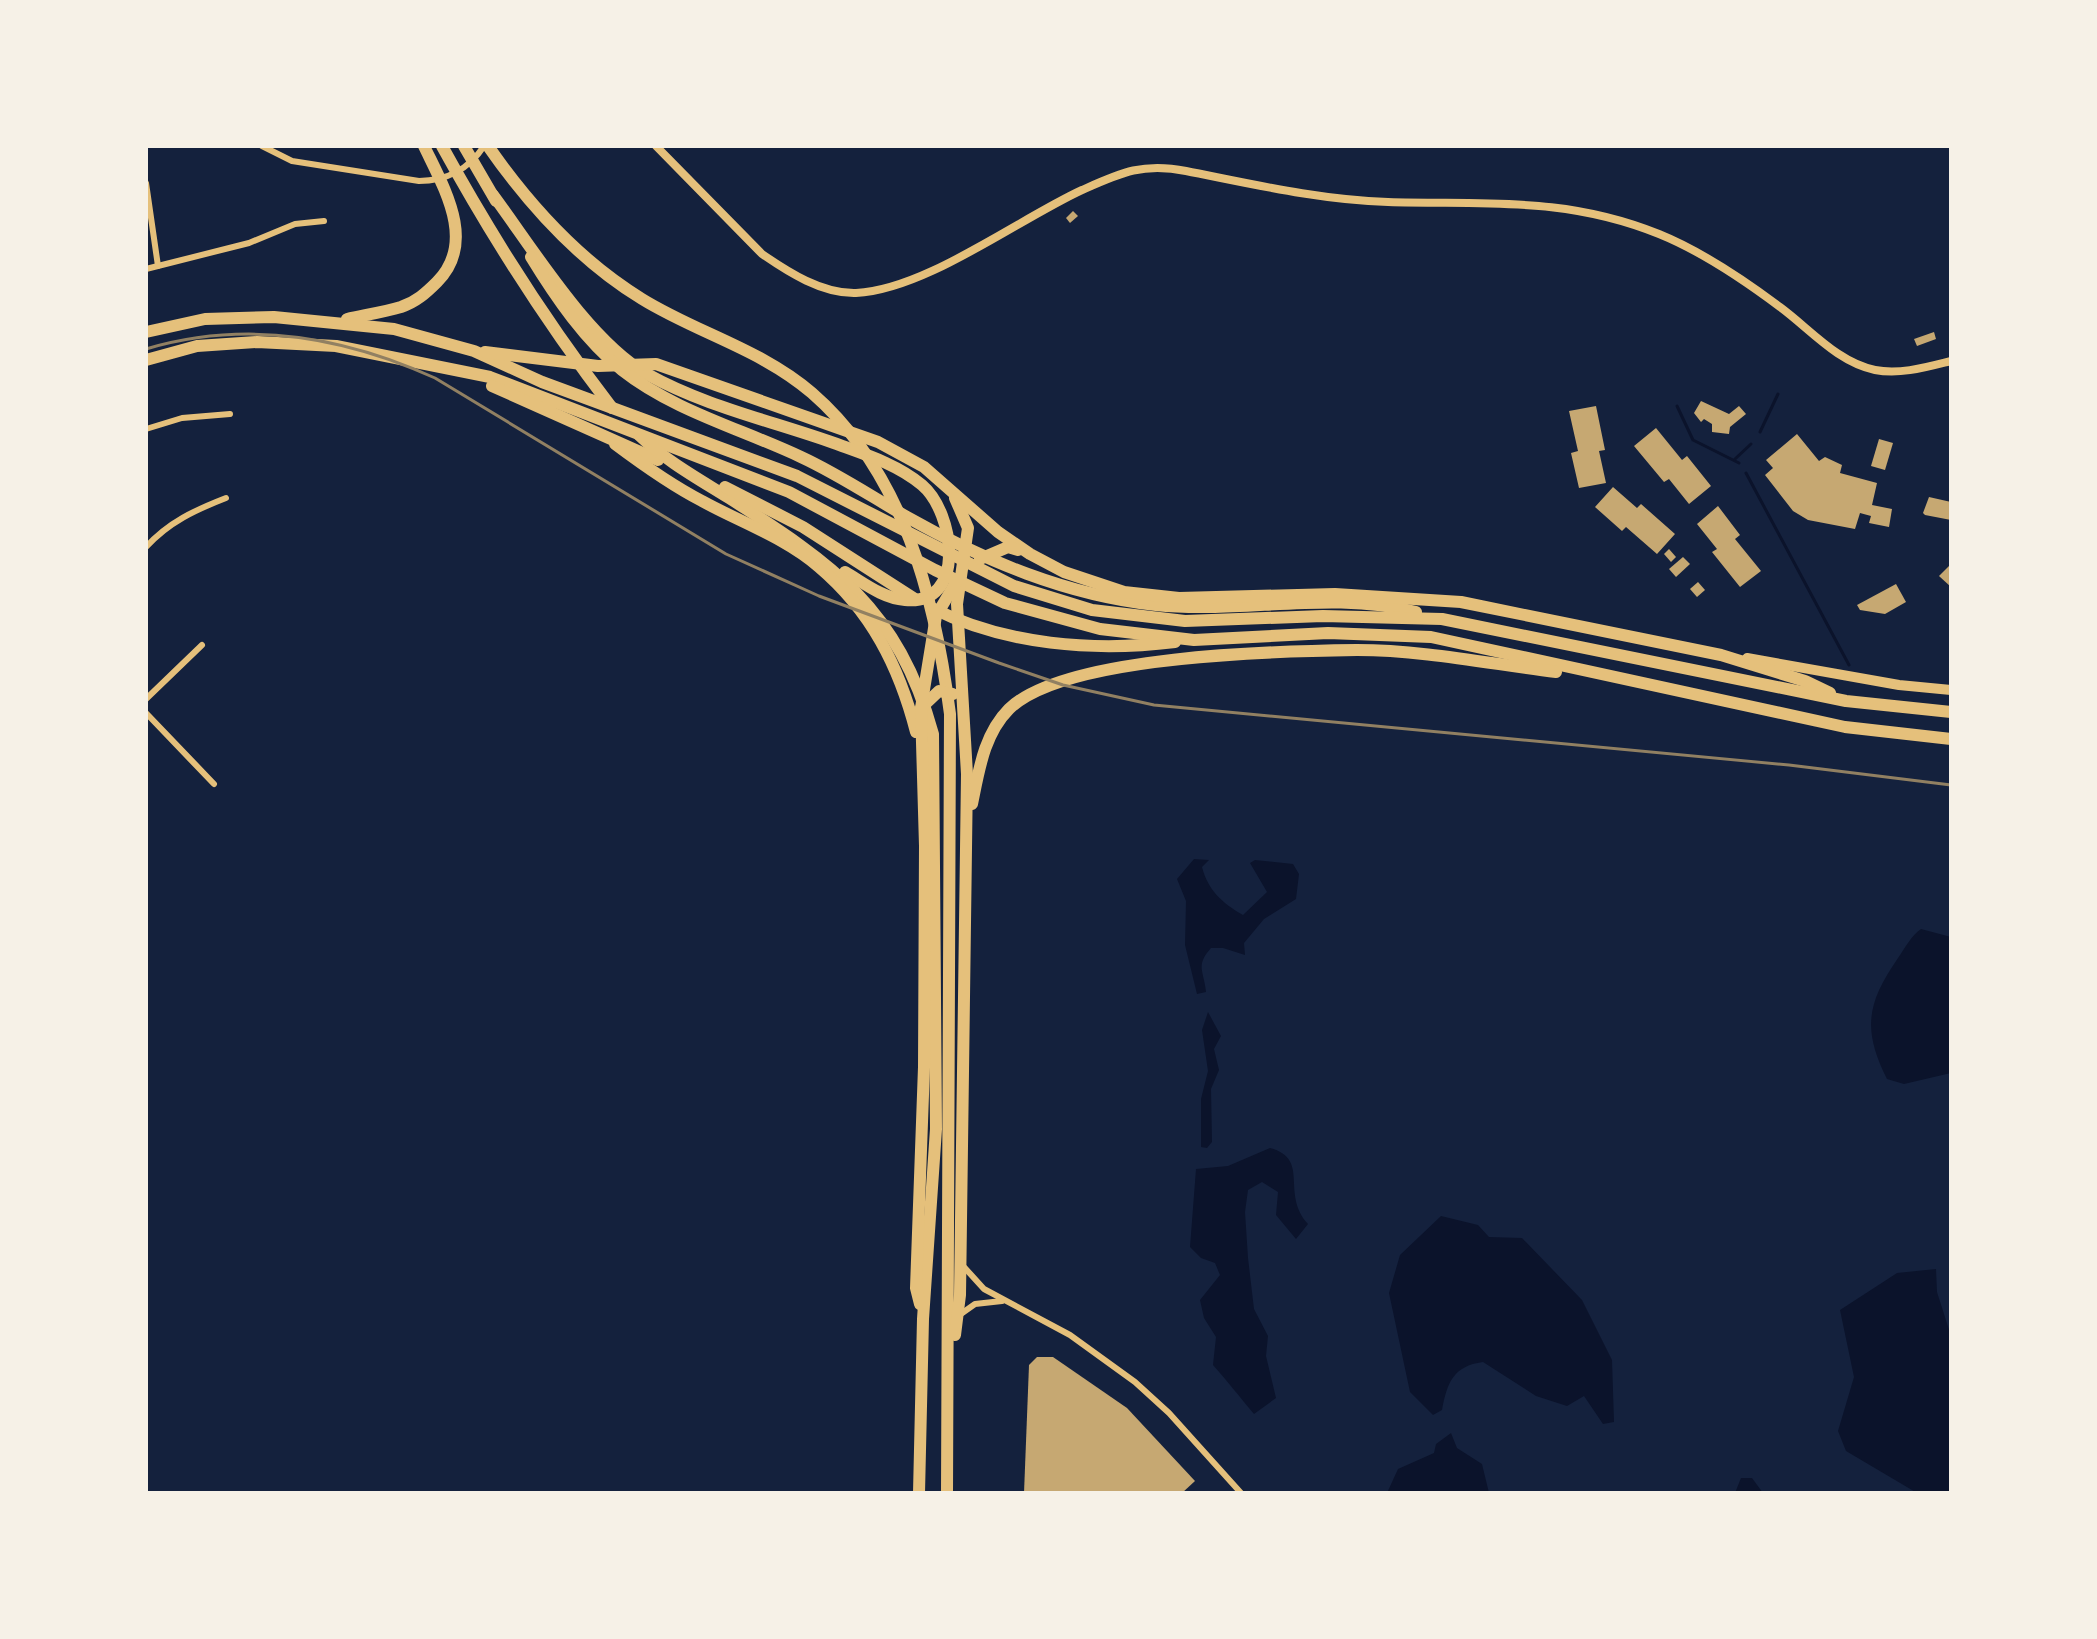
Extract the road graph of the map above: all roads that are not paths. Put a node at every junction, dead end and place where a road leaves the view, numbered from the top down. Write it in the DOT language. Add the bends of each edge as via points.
graph roads {
  1 [pos="262,146"];
  2 [pos="424,146"];
  3 [pos="442,146"];
  4 [pos="464,146"];
  5 [pos="486,146"];
  6 [pos="656,146"];
  7 [pos="146,183"];
  8 [pos="493,195"];
  9 [pos="324,221"];
  10 [pos="158,266"];
  11 [pos="146,269"];
  12 [pos="340,321"];
  13 [pos="146,332"];
  14 [pos="474,351"];
  15 [pos="146,360"];
  16 [pos="1951,361"];
  17 [pos="451,369"];
  18 [pos="230,414"];
  19 [pos="146,429"];
  20 [pos="596,431"];
  21 [pos="664,459"];
  22 [pos="924,467"];
  23 [pos="226,498"];
  24 [pos="146,547"];
  25 [pos="1030,554"];
  26 [pos="963,570"];
  27 [pos="1355,596"];
  28 [pos="1298,604"];
  29 [pos="1442,619"];
  30 [pos="1194,640"];
  31 [pos="202,645"];
  32 [pos="1721,655"];
  33 [pos="1615,680"];
  34 [pos="1951,690"];
  35 [pos="146,699"];
  36 [pos="1846,701"];
  37 [pos="921,708"];
  38 [pos="1951,712"];
  39 [pos="146,713"];
  40 [pos="964,714"];
  41 [pos="1951,739"];
  42 [pos="922,754"];
  43 [pos="214,784"];
  44 [pos="966,828"];
  45 [pos="960,1260"];
  46 [pos="1006,1301"];
  47 [pos="957,1317"];
  48 [pos="923,1319"];
  49 [pos="948,1362"];
  50 [pos="919,1493"];
  51 [pos="947,1493"];
  52 [pos="1241,1493"];
  1 -- 5 [label="street" via="292,161 419,181 451,175"];
  2 -- 12 [label="highway" via="449,197 457,227 454,254 422,296"];
  3 -- 21 [label="highway" via="472,202 575,359 617,415"];
  4 -- 8 [label="highway"];
  5 -- 49 [label="highway" via="552,226 642,299 736,343 810,391 837,416 894,500 926,590 943,656 950,714"];
  6 -- 16 [label="street" via="762,254 805,279 841,291 906,282 1130,168 1157,167 1385,202 1530,202 1575,210 1665,236 1759,291 1851,361 1892,371"];
  7 -- 10 [label="street"];
  8 -- 20 [label="highway" via="588,321 620,354 668,385 859,452 923,485 947,522 948,555 939,588 922,600 883,595 642,450"];
  8 -- 28 [label="highway" via="568,312 622,369 662,396 805,459 1011,569 1066,588 1159,605"];
  9 -- 10 [label="street" via="295,224 249,243"];
  10 -- 11 [label="street"];
  12 -- 13 [label="highway" via="205,319"];
  12 -- 14 [label="highway"];
  14 -- 22 [label="highway" via="598,366 656,364 878,442"];
  14 -- 29 [label="highway" via="542,382 797,476 1014,586 1092,610 1185,621"];
  15 -- 17 [label="highway" via="197,346 257,342 336,346"];
  17 -- 20 [label="highway"];
  17 -- 30 [label="highway" via="490,377 789,492 1005,603 1100,629"];
  18 -- 19 [label="street" via="182,418"];
  20 -- 42 [label="highway" via="650,470 809,559 826,574 869,620 889,653 905,688"];
  21 -- 30 [label="highway" via="803,527 953,619 1069,644"];
  21 -- 48 [label="highway" via="837,570 890,634 923,700 933,734 936,825 936,1129"];
  22 -- 25 [label="highway"];
  22 -- 26 [label="highway" via="961,507 968,528"];
  23 -- 24 [label="street" via="192,511"];
  25 -- 26 [label="highway" via="1008,547"];
  25 -- 27 [label="highway" via="1124,592 1179,598"];
  26 -- 37 [label="highway" via="936,616"];
  26 -- 40 [label="highway" via="957,658"];
  27 -- 28 [label="highway"];
  27 -- 32 [label="highway" via="1461,602"];
  28 -- 29 [label="highway" via="1410,611"];
  29 -- 36 [label="highway"];
  30 -- 33 [label="highway" via="1328,633 1431,637"];
  31 -- 35 [label="street"];
  32 -- 34 [label="main road"];
  32 -- 36 [label="highway" via="1805,681"];
  33 -- 41 [label="highway" via="1845,727"];
  33 -- 44 [label="highway" via="1359,650 1170,660 1067,680 1037,688 1010,709 989,736"];
  36 -- 38 [label="highway"];
  37 -- 40 [label="highway" via="933,694 948,691"];
  37 -- 42 [label="highway"];
  39 -- 43 [label="street"];
  40 -- 44 [label="highway"];
  42 -- 48 [label="highway" via="924,1053 916,1288"];
  44 -- 45 [label="highway"];
  45 -- 46 [label="street" via="974,1280"];
  45 -- 47 [label="highway"];
  46 -- 47 [label="street" via="975,1304"];
  46 -- 52 [label="street" via="1070,1335 1135,1382"];
  47 -- 49 [label="highway"];
  48 -- 50 [label="highway"];
  49 -- 51 [label="highway"];
}
